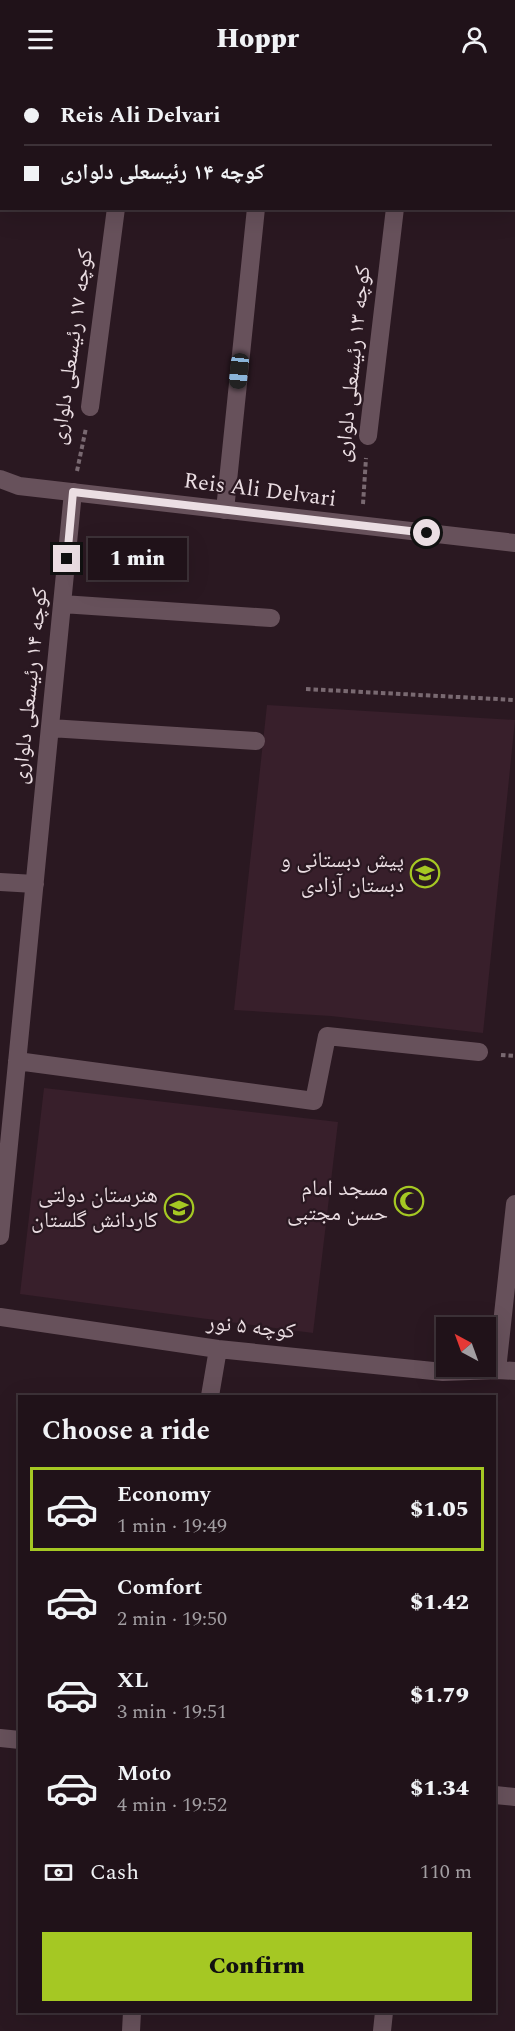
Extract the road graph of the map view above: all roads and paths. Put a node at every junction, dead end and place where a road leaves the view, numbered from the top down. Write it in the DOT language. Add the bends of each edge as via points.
graph roads {
  1 [pos="116,210"];
  2 [pos="256,210"];
  3 [pos="395,210"];
  4 [pos="90,407"];
  5 [pos="368,436"];
  6 [pos="0,479"];
  7 [pos="73,492"];
  8 [pos="225,510"];
  9 [pos="361,526"];
  10 [pos="515,543"];
  11 [pos="62,604"];
  12 [pos="271,618"];
  13 [pos="306,689"];
  14 [pos="515,700"];
  15 [pos="50,728"];
  16 [pos="256,741"];
  17 [pos="0,882"];
  18 [pos="35,884"];
  19 [pos="479,1052"];
  20 [pos="17,1061"];
  21 [pos="515,1204"];
  22 [pos="0,1236"];
  23 [pos="0,1317"];
  24 [pos="218,1349"];
  25 [pos="506,1371"];
  26 [pos="210,1395"];
  27 [pos="0,1738"];
  28 [pos="18,1740"];
  29 [pos="496,1794"];
  30 [pos="515,1797"];
  31 [pos="132,2013"];
  32 [pos="384,2013"];
  33 [pos="131,2031"];
  34 [pos="382,2031"];
  1 -- 4 [label="street, کوچه ۱۷ رئیسعلی دلواری"];
  2 -- 8 [label="street"];
  3 -- 5 [label="street, کوچه ۱۳ رئیسعلی دلواری"];
  4 -- 7 [label="path, کوچه ۱۷ رئیسعلی دلواری"];
  5 -- 9 [label="path, کوچه ۱۳ رئیسعلی دلواری"];
  6 -- 7 [label="street, Reis Ali Delvari" via="19,486"];
  7 -- 8 [label="street, Reis Ali Delvari"];
  7 -- 11 [label="street, کوچه ۱۴ رئیسعلی دلواری"];
  8 -- 9 [label="street, Reis Ali Delvari"];
  9 -- 10 [label="street, Reis Ali Delvari"];
  11 -- 12 [label="street"];
  11 -- 15 [label="street, کوچه ۱۴ رئیسعلی دلواری"];
  13 -- 14 [label="path"];
  15 -- 16 [label="street"];
  15 -- 18 [label="street, کوچه ۱۴ رئیسعلی دلواری"];
  17 -- 18 [label="street"];
  18 -- 20 [label="street, کوچه ۱۴ رئیسعلی دلواری"];
  19 -- 20 [label="street" via="327,1036 315,1101"];
  20 -- 22 [label="street, کوچه ۱۴ رئیسعلی دلواری"];
  21 -- 25 [label="street"];
  23 -- 24 [label="street, کوچه ۵ نور"];
  24 -- 25 [label="street, کوچه ۵ نور" via="443,1372"];
  24 -- 26 [label="street"];
  27 -- 28 [label="street"];
  29 -- 30 [label="street"];
  31 -- 33 [label="street"];
  32 -- 34 [label="street"];
}
